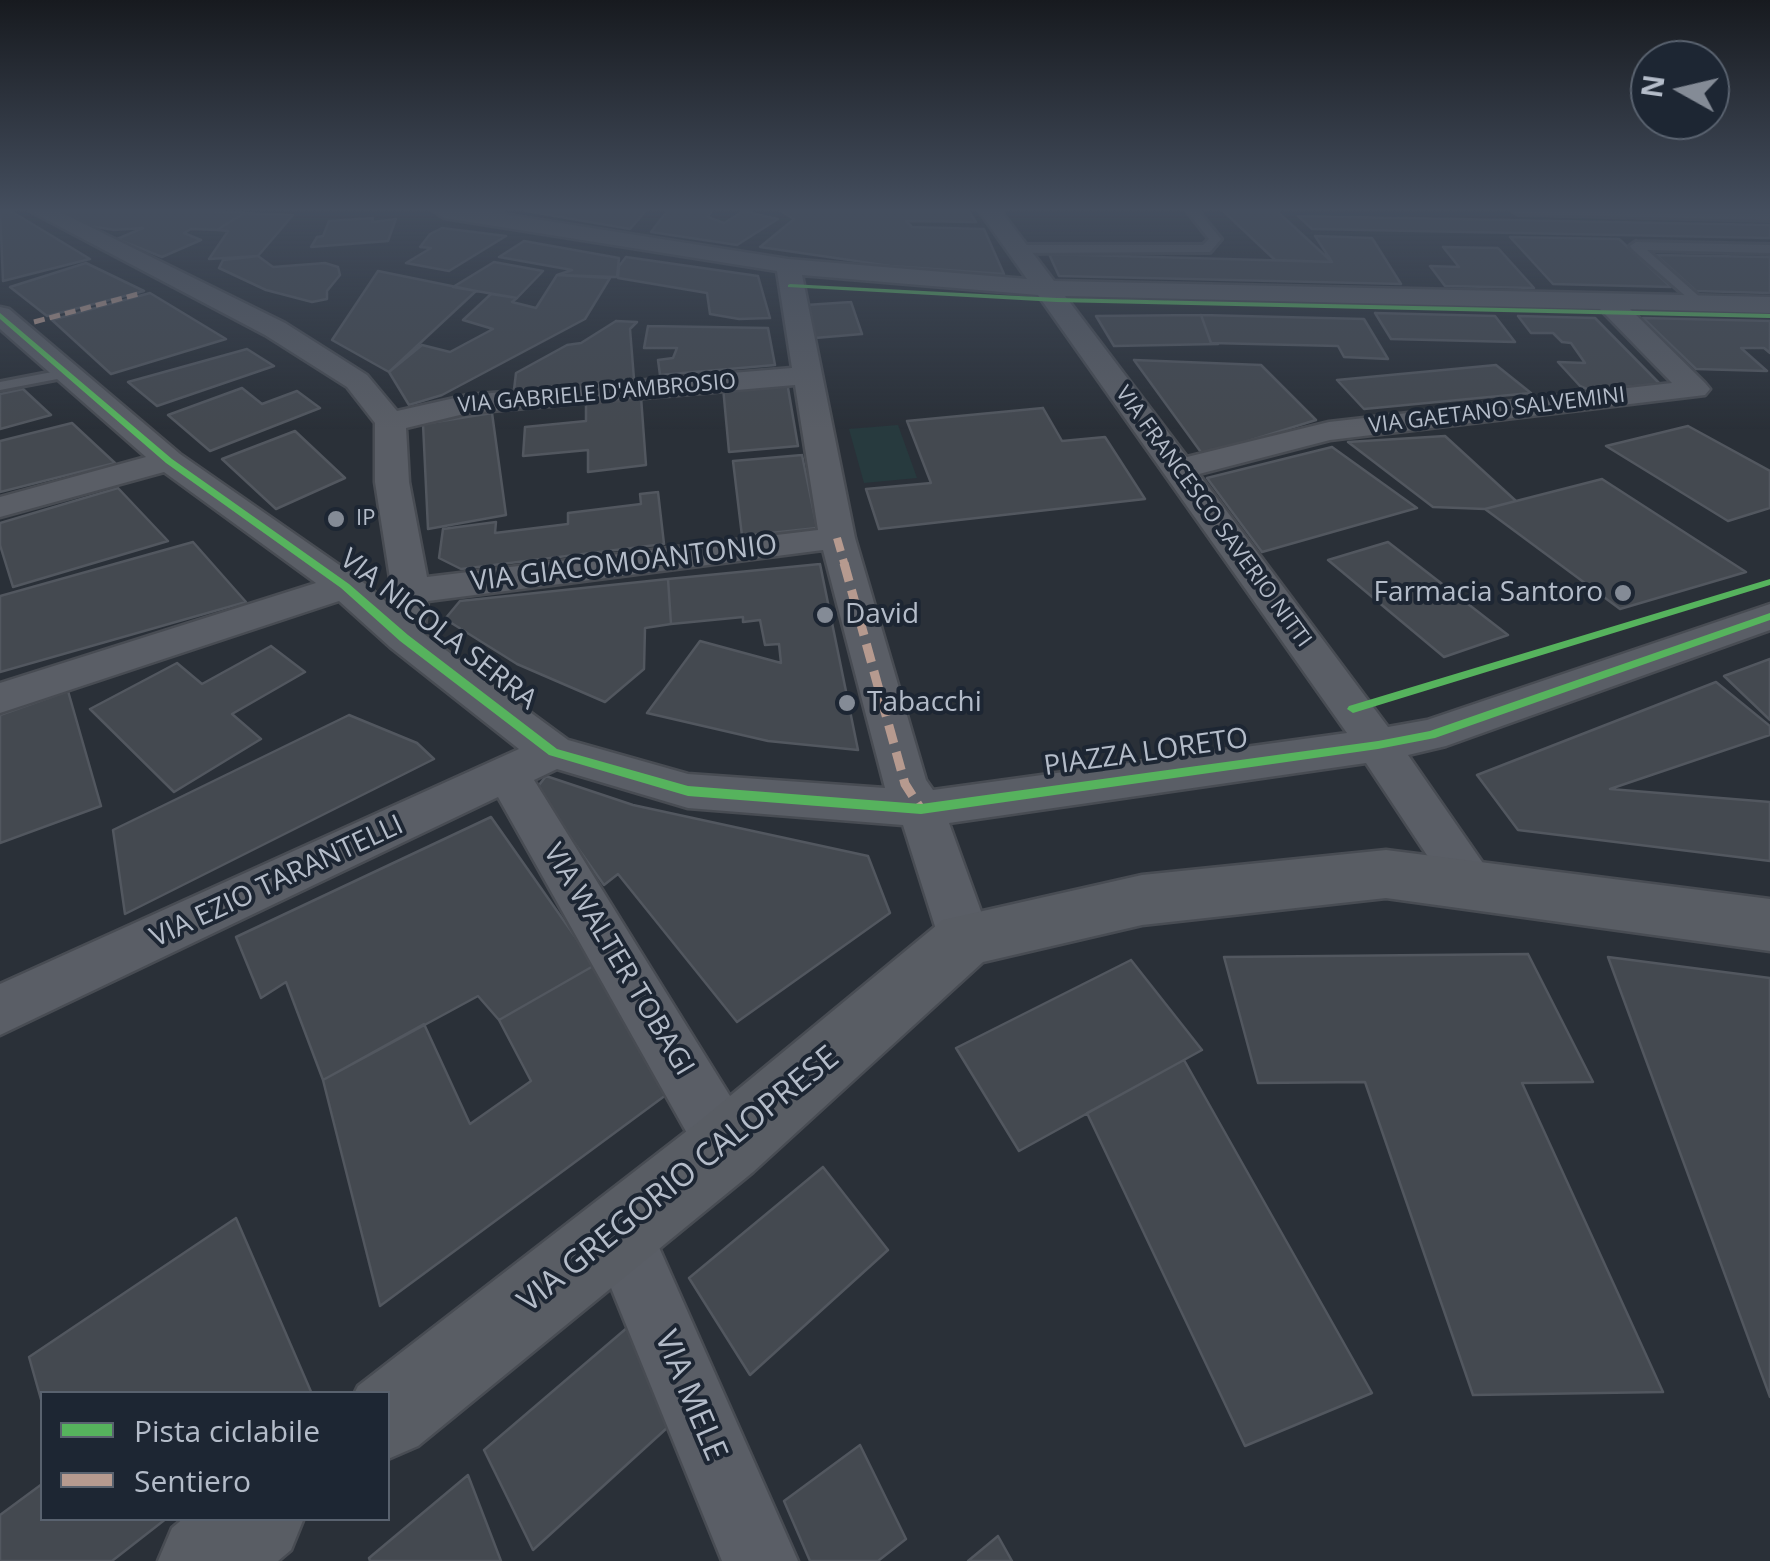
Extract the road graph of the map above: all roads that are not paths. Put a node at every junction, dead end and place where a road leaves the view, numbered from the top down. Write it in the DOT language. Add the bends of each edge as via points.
graph roads {
  1 [pos="182,284"];
  2 [pos="791,284"];
  3 [pos="999,284"];
  4 [pos="1044,284"];
  5 [pos="1677,284"];
  6 [pos="1048,288"];
  7 [pos="1606,300"];
  8 [pos="1698,303"];
  9 [pos="1770,305"];
  10 [pos="0,315"];
  11 [pos="68,373"];
  12 [pos="806,375"];
  13 [pos="0,386"];
  14 [pos="390,422"];
  15 [pos="169,460"];
  16 [pos="1178,469"];
  17 [pos="0,507"];
  18 [pos="838,538"];
  19 [pos="345,586"];
  20 [pos="410,591"];
  21 [pos="1770,616"];
  22 [pos="404,638"];
  23 [pos="0,698"];
  24 [pos="1378,745"];
  25 [pos="530,764"];
  26 [pos="921,809"];
  27 [pos="1471,882"];
  28 [pos="1770,925"];
  29 [pos="965,939"];
  30 [pos="0,1010"];
  31 [pos="727,1146"];
  32 [pos="620,1231"];
  33 [pos="390,1414"];
  34 [pos="255,1521"];
  35 [pos="205,1561"];
  36 [pos="760,1561"];
  1 -- 14 [label="street" via="324,357 357,380"];
  2 -- 12 [label="street"];
  3 -- 6 [label="street"];
  4 -- 6 [label="street, VIA FRANCESCO SAVERIO NITTI"];
  5 -- 8 [label="lane"];
  6 -- 7 [label="street"];
  6 -- 16 [label="street, VIA FRANCESCO SAVERIO NITTI"];
  7 -- 8 [label="street"];
  7 -- 16 [label="street, VIA GAETANO SALVEMINI" via="1695,389 1329,430"];
  8 -- 9 [label="street"];
  10 -- 11 [label="street, VIA NICOLA SERRA"];
  11 -- 13 [label="lane"];
  11 -- 15 [label="street, VIA NICOLA SERRA"];
  12 -- 14 [label="street, VIA GABRIELE D'AMBROSIO" via="468,404"];
  12 -- 18 [label="street"];
  14 -- 20 [label="street" via="392,482"];
  15 -- 17 [label="street"];
  15 -- 19 [label="street, VIA NICOLA SERRA"];
  16 -- 24 [label="street, VIA FRANCESCO SAVERIO NITTI"];
  18 -- 20 [label="street, VIA GIACOMOANTONIO"];
  18 -- 26 [label="street" via="905,784"];
  19 -- 22 [label="street, VIA NICOLA SERRA"];
  19 -- 23 [label="street"];
  20 -- 22 [label="street"];
  21 -- 24 [label="street" via="1431,734"];
  22 -- 25 [label="street, VIA NICOLA SERRA"];
  24 -- 26 [label="street, PIAZZA LORETO"];
  24 -- 27 [label="street"];
  25 -- 26 [label="street, VIA NICOLA SERRA" via="688,790"];
  25 -- 30 [label="street, VIA EZIO TARANTELLI"];
  25 -- 31 [label="street, VIA WALTER TOBAGI"];
  26 -- 29 [label="street"];
  27 -- 28 [label="street"];
  27 -- 29 [label="street" via="1386,874 1195,892"];
  29 -- 31 [label="street, VIA GREGORIO CALOPRESE"];
  31 -- 32 [label="street, VIA GREGORIO CALOPRESE"];
  32 -- 33 [label="street, VIA GREGORIO CALOPRESE"];
  32 -- 36 [label="street, VIA MELE"];
  34 -- 35 [label="street"];
}
